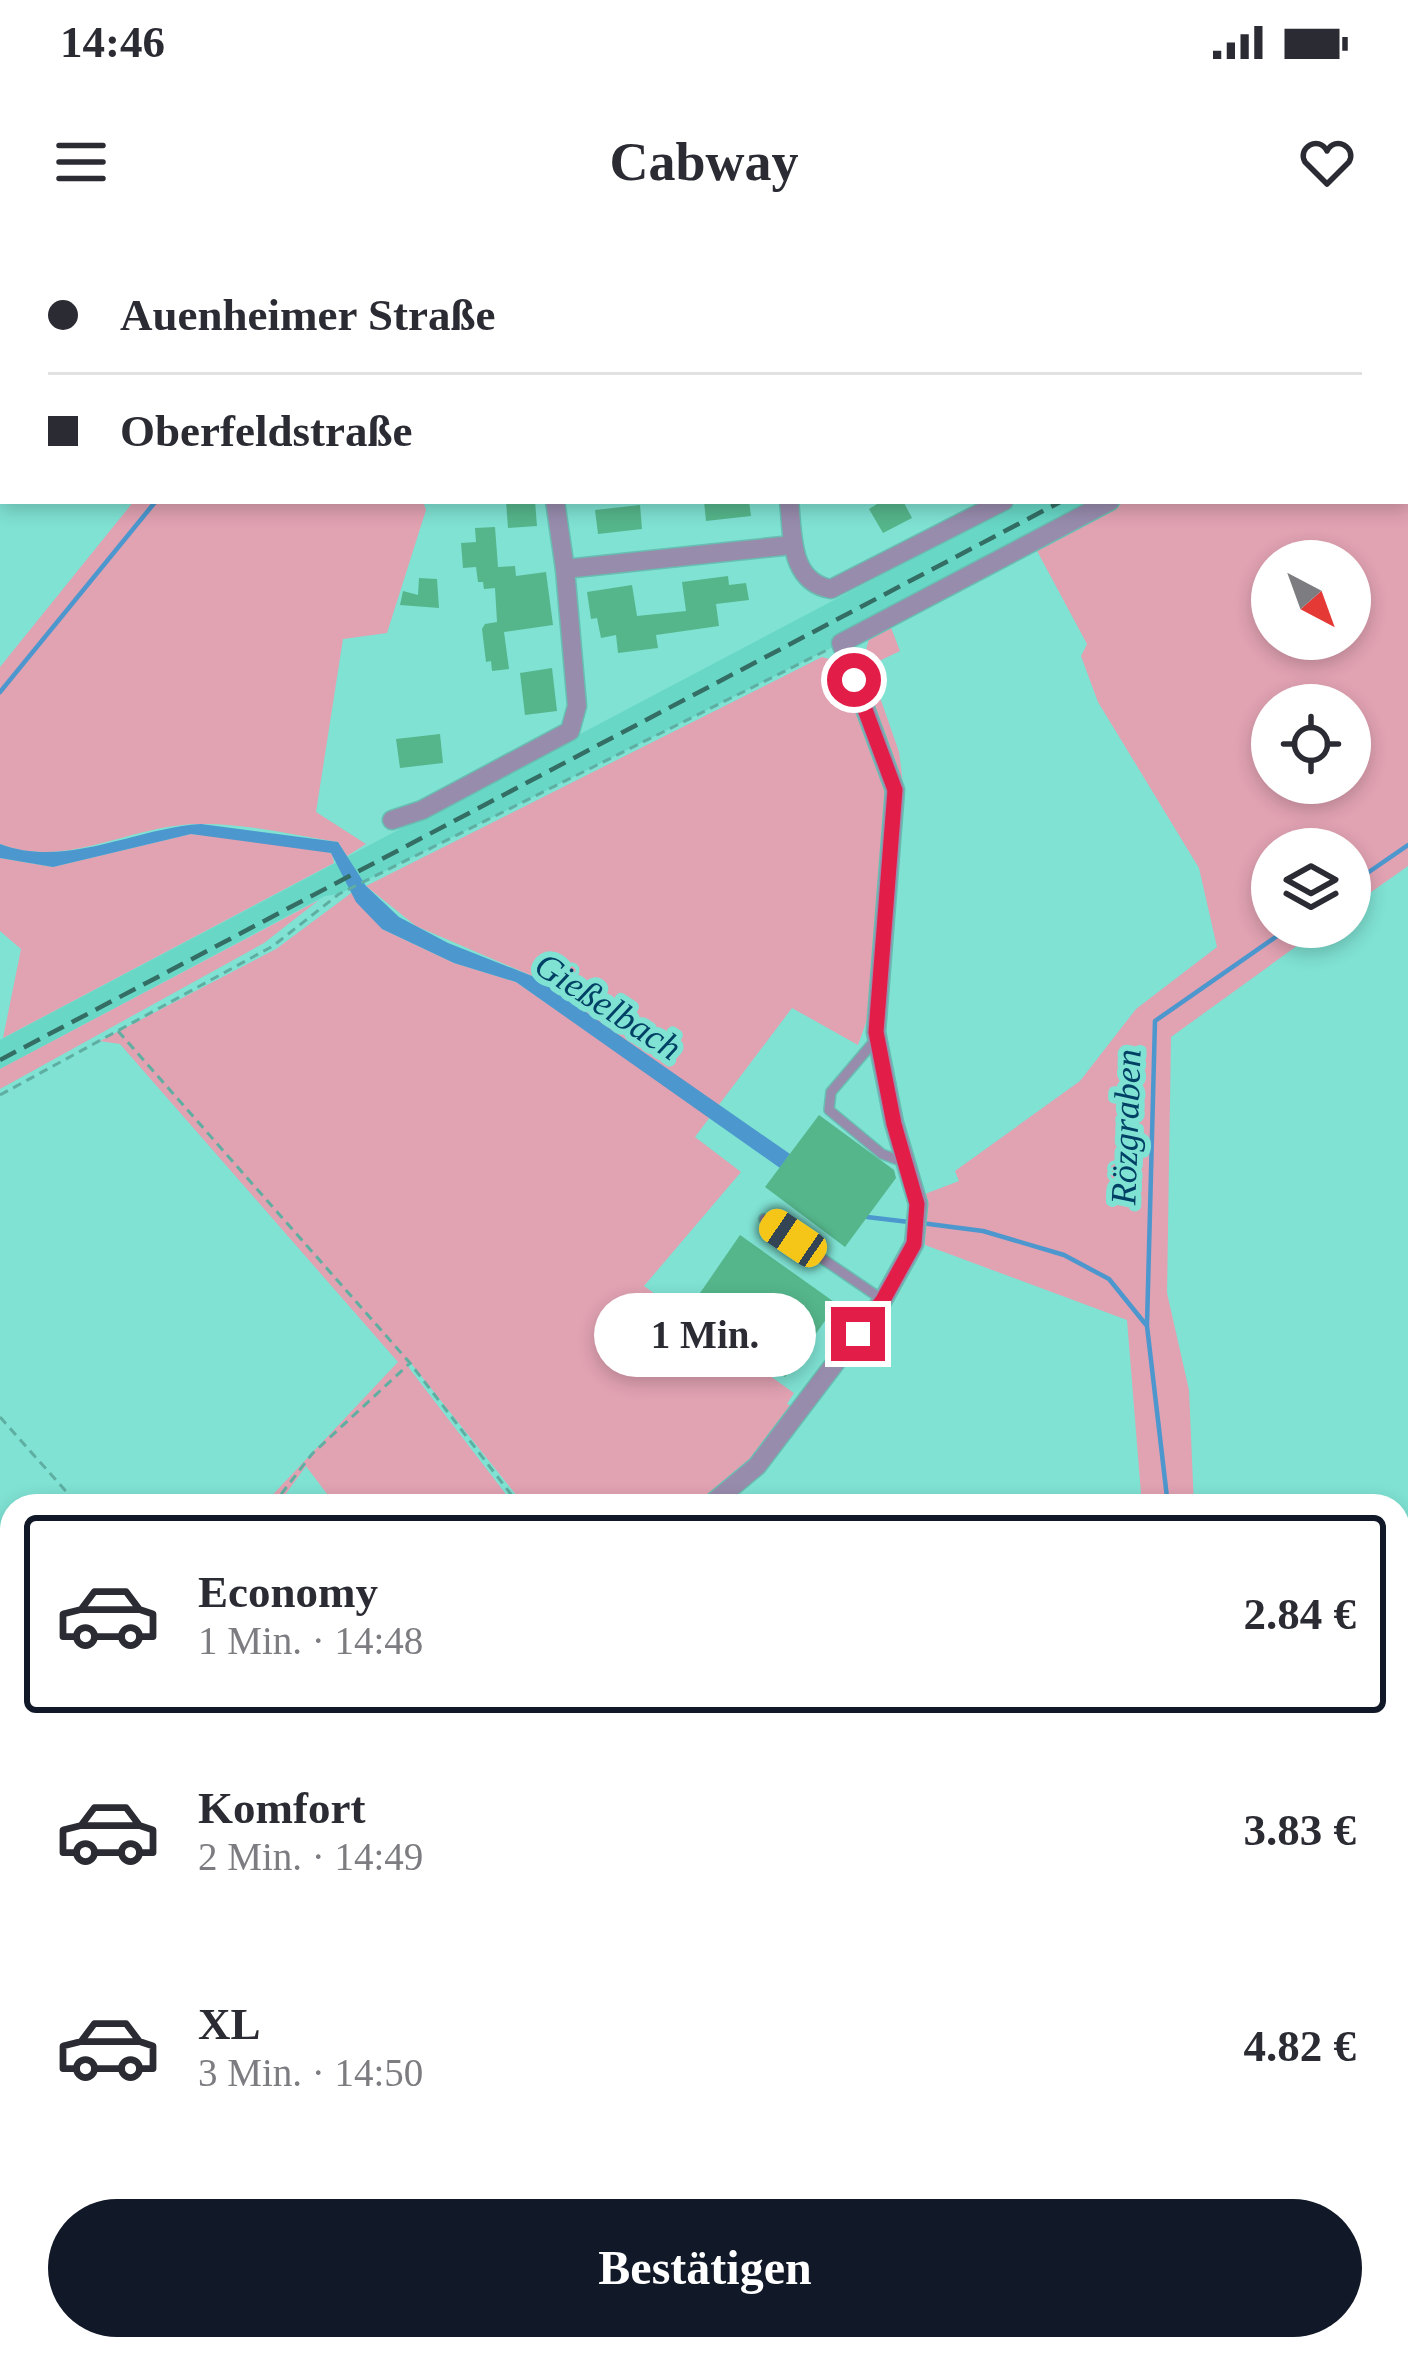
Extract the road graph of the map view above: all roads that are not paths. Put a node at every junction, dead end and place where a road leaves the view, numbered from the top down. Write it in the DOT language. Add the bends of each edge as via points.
graph roads {
  1 [pos="555,504"];
  2 [pos="789,504"];
  3 [pos="998,504"];
  4 [pos="1104,504"];
  5 [pos="792,545"];
  6 [pos="565,569"];
  7 [pos="392,820"];
  8 [pos="877,1038"];
  9 [pos="906,1163"];
  10 [pos="764,1219"];
  11 [pos="883,1300"];
  12 [pos="723,1494"];
  1 -- 6 [label="street"];
  2 -- 5 [label="street"];
  3 -- 5 [label="street" via="831,589 807,578"];
  4 -- 8 [label="street" via="841,644 895,790"];
  5 -- 6 [label="street"];
  6 -- 7 [label="street" via="577,706 570,731"];
  8 -- 9 [label="street"];
  8 -- 9 [label="lane" via="831,1092 829,1110 882,1154"];
  9 -- 11 [label="street" via="917,1204 914,1244"];
  10 -- 11 [label="lane"];
  11 -- 12 [label="street" via="757,1466"];
}
